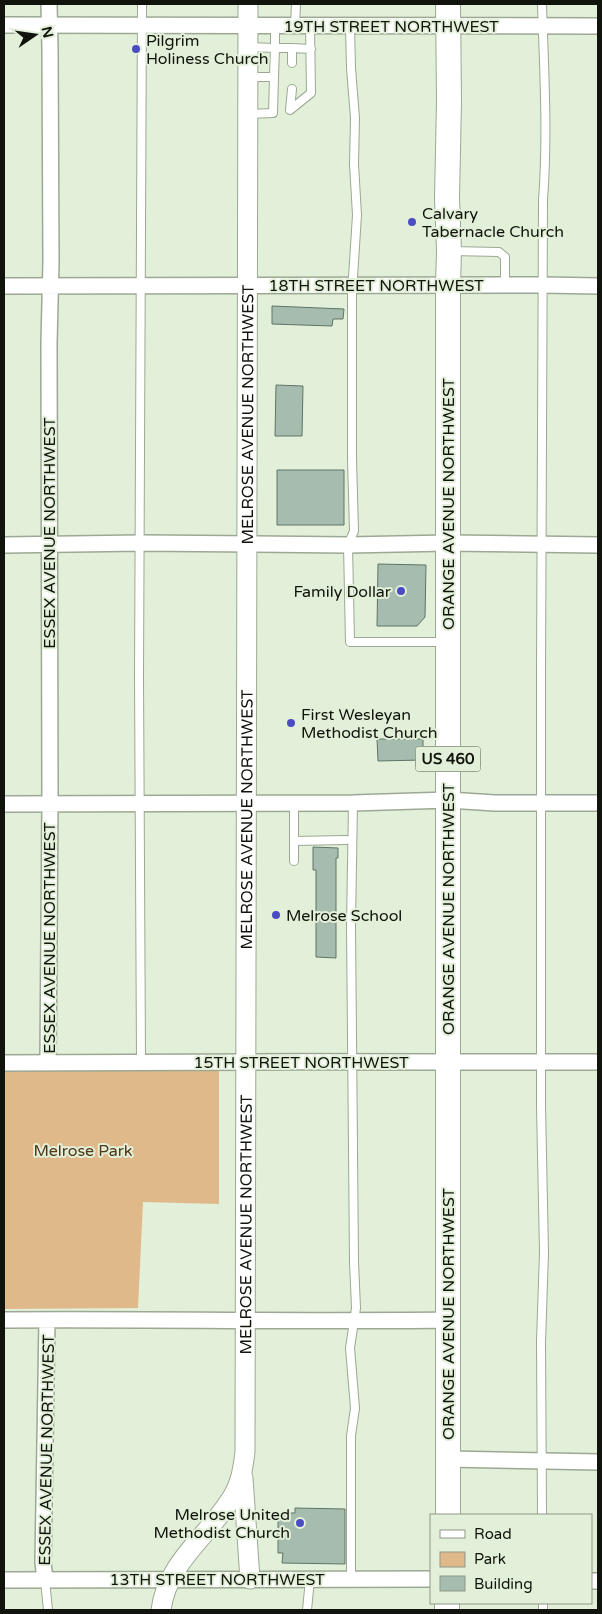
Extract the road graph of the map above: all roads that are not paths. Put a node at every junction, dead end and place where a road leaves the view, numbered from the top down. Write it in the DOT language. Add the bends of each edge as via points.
graph roads {
  1 [pos="49,4"];
  2 [pos="142,4"];
  3 [pos="248,4"];
  4 [pos="296,4"];
  5 [pos="542,4"];
  6 [pos="448,15"];
  7 [pos="4,25"];
  8 [pos="49,26"];
  9 [pos="142,26"];
  10 [pos="248,26"];
  11 [pos="275,26"];
  12 [pos="303,26"];
  13 [pos="350,26"];
  14 [pos="543,26"];
  15 [pos="598,26"];
  16 [pos="248,47"];
  17 [pos="275,48"];
  18 [pos="292,48"];
  19 [pos="311,49"];
  20 [pos="292,63"];
  21 [pos="247,77"];
  22 [pos="274,77"];
  23 [pos="292,89"];
  24 [pos="290,110"];
  25 [pos="273,113"];
  26 [pos="248,114"];
  27 [pos="449,251"];
  28 [pos="141,285"];
  29 [pos="353,285"];
  30 [pos="448,285"];
  31 [pos="505,285"];
  32 [pos="542,285"];
  33 [pos="4,286"];
  34 [pos="50,286"];
  35 [pos="247,286"];
  36 [pos="598,286"];
  37 [pos="141,543"];
  38 [pos="448,543"];
  39 [pos="247,544"];
  40 [pos="4,545"];
  41 [pos="50,545"];
  42 [pos="348,545"];
  43 [pos="542,545"];
  44 [pos="598,545"];
  45 [pos="448,642"];
  46 [pos="448,800"];
  47 [pos="353,802"];
  48 [pos="141,803"];
  49 [pos="247,803"];
  50 [pos="294,803"];
  51 [pos="542,803"];
  52 [pos="598,803"];
  53 [pos="4,804"];
  54 [pos="50,804"];
  55 [pos="346,840"];
  56 [pos="294,841"];
  57 [pos="294,862"];
  58 [pos="141,1061"];
  59 [pos="448,1061"];
  60 [pos="48,1062"];
  61 [pos="246,1062"];
  62 [pos="542,1062"];
  63 [pos="598,1062"];
  64 [pos="4,1063"];
  65 [pos="352,1063"];
  66 [pos="4,1320"];
  67 [pos="47,1320"];
  68 [pos="246,1320"];
  69 [pos="448,1320"];
  70 [pos="355,1321"];
  71 [pos="448,1459"];
  72 [pos="542,1461"];
  73 [pos="598,1462"];
  74 [pos="243,1472"];
  75 [pos="448,1514"];
  76 [pos="542,1514"];
  77 [pos="169,1579"];
  78 [pos="250,1579"];
  79 [pos="310,1579"];
  80 [pos="351,1579"];
  81 [pos="430,1579"];
  82 [pos="4,1580"];
  83 [pos="45,1580"];
  84 [pos="48,1610"];
  85 [pos="161,1610"];
  86 [pos="307,1610"];
  1 -- 8 [label="street, ESSEX AVENUE NORTHWEST"];
  2 -- 9 [label="lane"];
  3 -- 10 [label="street, MELROSE AVENUE NORTHWEST"];
  4 -- 12 [label="lane"];
  5 -- 14 [label="lane"];
  6 -- 13 [label="street, 19TH STREET NORTHWEST"];
  6 -- 14 [label="street, 19TH STREET NORTHWEST"];
  6 -- 27 [label="main road, ORANGE AVENUE NORTHWEST / US 460"];
  7 -- 8 [label="street, 19TH STREET NORTHWEST"];
  8 -- 9 [label="street, 19TH STREET NORTHWEST"];
  8 -- 34 [label="street, ESSEX AVENUE NORTHWEST"];
  9 -- 10 [label="street, 19TH STREET NORTHWEST"];
  9 -- 28 [label="lane"];
  10 -- 11 [label="street, 19TH STREET NORTHWEST"];
  10 -- 16 [label="street, MELROSE AVENUE NORTHWEST"];
  11 -- 12 [label="street, 19TH STREET NORTHWEST"];
  11 -- 17 [label="lane"];
  12 -- 13 [label="street, 19TH STREET NORTHWEST"];
  12 -- 19 [label="lane"];
  13 -- 29 [label="lane" via="357,215"];
  14 -- 15 [label="street, 19TH STREET NORTHWEST"];
  14 -- 32 [label="lane"];
  16 -- 17 [label="lane"];
  16 -- 21 [label="street, MELROSE AVENUE NORTHWEST"];
  17 -- 18 [label="lane"];
  17 -- 22 [label="lane"];
  18 -- 19 [label="lane"];
  18 -- 20 [label="lane"];
  19 -- 24 [label="lane" via="311,94"];
  21 -- 22 [label="lane"];
  21 -- 26 [label="street, MELROSE AVENUE NORTHWEST"];
  22 -- 25 [label="lane"];
  23 -- 24 [label="lane"];
  24 -- 25 [label="lane"];
  25 -- 26 [label="lane"];
  26 -- 35 [label="street, MELROSE AVENUE NORTHWEST"];
  27 -- 30 [label="main road, ORANGE AVENUE NORTHWEST / US 460"];
  27 -- 31 [label="lane" via="499,252 505,257"];
  28 -- 34 [label="street, 18TH STREET NORTHWEST"];
  28 -- 35 [label="street, 18TH STREET NORTHWEST"];
  28 -- 37 [label="lane"];
  29 -- 30 [label="street, 18TH STREET NORTHWEST"];
  29 -- 35 [label="street, 18TH STREET NORTHWEST"];
  29 -- 42 [label="lane" via="354,530"];
  30 -- 31 [label="street, 18TH STREET NORTHWEST"];
  30 -- 38 [label="main road, ORANGE AVENUE NORTHWEST / US 460"];
  31 -- 32 [label="street, 18TH STREET NORTHWEST"];
  32 -- 36 [label="street, 18TH STREET NORTHWEST"];
  32 -- 43 [label="lane"];
  33 -- 34 [label="street, 18TH STREET NORTHWEST"];
  34 -- 41 [label="street, ESSEX AVENUE NORTHWEST"];
  35 -- 39 [label="street, MELROSE AVENUE NORTHWEST"];
  37 -- 39 [label="street"];
  37 -- 41 [label="street"];
  37 -- 48 [label="lane"];
  38 -- 42 [label="street"];
  38 -- 43 [label="street"];
  38 -- 45 [label="main road, ORANGE AVENUE NORTHWEST / US 460"];
  39 -- 42 [label="street"];
  39 -- 49 [label="street, MELROSE AVENUE NORTHWEST"];
  40 -- 41 [label="street"];
  41 -- 54 [label="street, ESSEX AVENUE NORTHWEST"];
  42 -- 45 [label="lane" via="350,642"];
  43 -- 44 [label="street"];
  43 -- 51 [label="lane"];
  45 -- 46 [label="main road, ORANGE AVENUE NORTHWEST / US 460"];
  46 -- 47 [label="street"];
  46 -- 51 [label="street"];
  46 -- 59 [label="main road, ORANGE AVENUE NORTHWEST / US 460"];
  47 -- 50 [label="street"];
  47 -- 65 [label="lane"];
  48 -- 49 [label="street"];
  48 -- 54 [label="street"];
  48 -- 58 [label="lane"];
  49 -- 50 [label="street"];
  49 -- 61 [label="street, MELROSE AVENUE NORTHWEST"];
  50 -- 56 [label="lane"];
  51 -- 52 [label="street"];
  51 -- 62 [label="lane"];
  53 -- 54 [label="street"];
  54 -- 60 [label="street, ESSEX AVENUE NORTHWEST"];
  55 -- 56 [label="lane"];
  56 -- 57 [label="lane"];
  58 -- 60 [label="street, 15TH STREET NORTHWEST"];
  58 -- 61 [label="street, 15TH STREET NORTHWEST"];
  59 -- 62 [label="street, 15TH STREET NORTHWEST"];
  59 -- 65 [label="street, 15TH STREET NORTHWEST"];
  59 -- 69 [label="main road, ORANGE AVENUE NORTHWEST / US 460"];
  60 -- 64 [label="street, 15TH STREET NORTHWEST"];
  61 -- 65 [label="street, 15TH STREET NORTHWEST"];
  61 -- 68 [label="street, MELROSE AVENUE NORTHWEST"];
  62 -- 63 [label="street, 15TH STREET NORTHWEST"];
  62 -- 72 [label="lane"];
  65 -- 70 [label="lane"];
  66 -- 67 [label="street"];
  67 -- 68 [label="street"];
  67 -- 83 [label="street, ESSEX AVENUE NORTHWEST"];
  68 -- 70 [label="street"];
  68 -- 74 [label="street, MELROSE AVENUE NORTHWEST"];
  69 -- 70 [label="street"];
  69 -- 71 [label="main road, ORANGE AVENUE NORTHWEST / US 460"];
  70 -- 80 [label="lane" via="350,1348 354,1408"];
  71 -- 72 [label="street"];
  71 -- 75 [label="main road, ORANGE AVENUE NORTHWEST / US 460"];
  72 -- 73 [label="street"];
  72 -- 76 [label="lane"];
  74 -- 77 [label="street, MELROSE AVENUE NORTHWEST" via="232,1498"];
  74 -- 78 [label="street"];
  77 -- 78 [label="street, 13TH STREET NORTHWEST"];
  77 -- 83 [label="street, 13TH STREET NORTHWEST"];
  77 -- 85 [label="street, MELROSE AVENUE NORTHWEST"];
  78 -- 79 [label="street, 13TH STREET NORTHWEST"];
  79 -- 80 [label="street, 13TH STREET NORTHWEST"];
  79 -- 86 [label="lane"];
  80 -- 81 [label="street, 13TH STREET NORTHWEST"];
  82 -- 83 [label="street, 13TH STREET NORTHWEST"];
  83 -- 84 [label="lane"];
}
